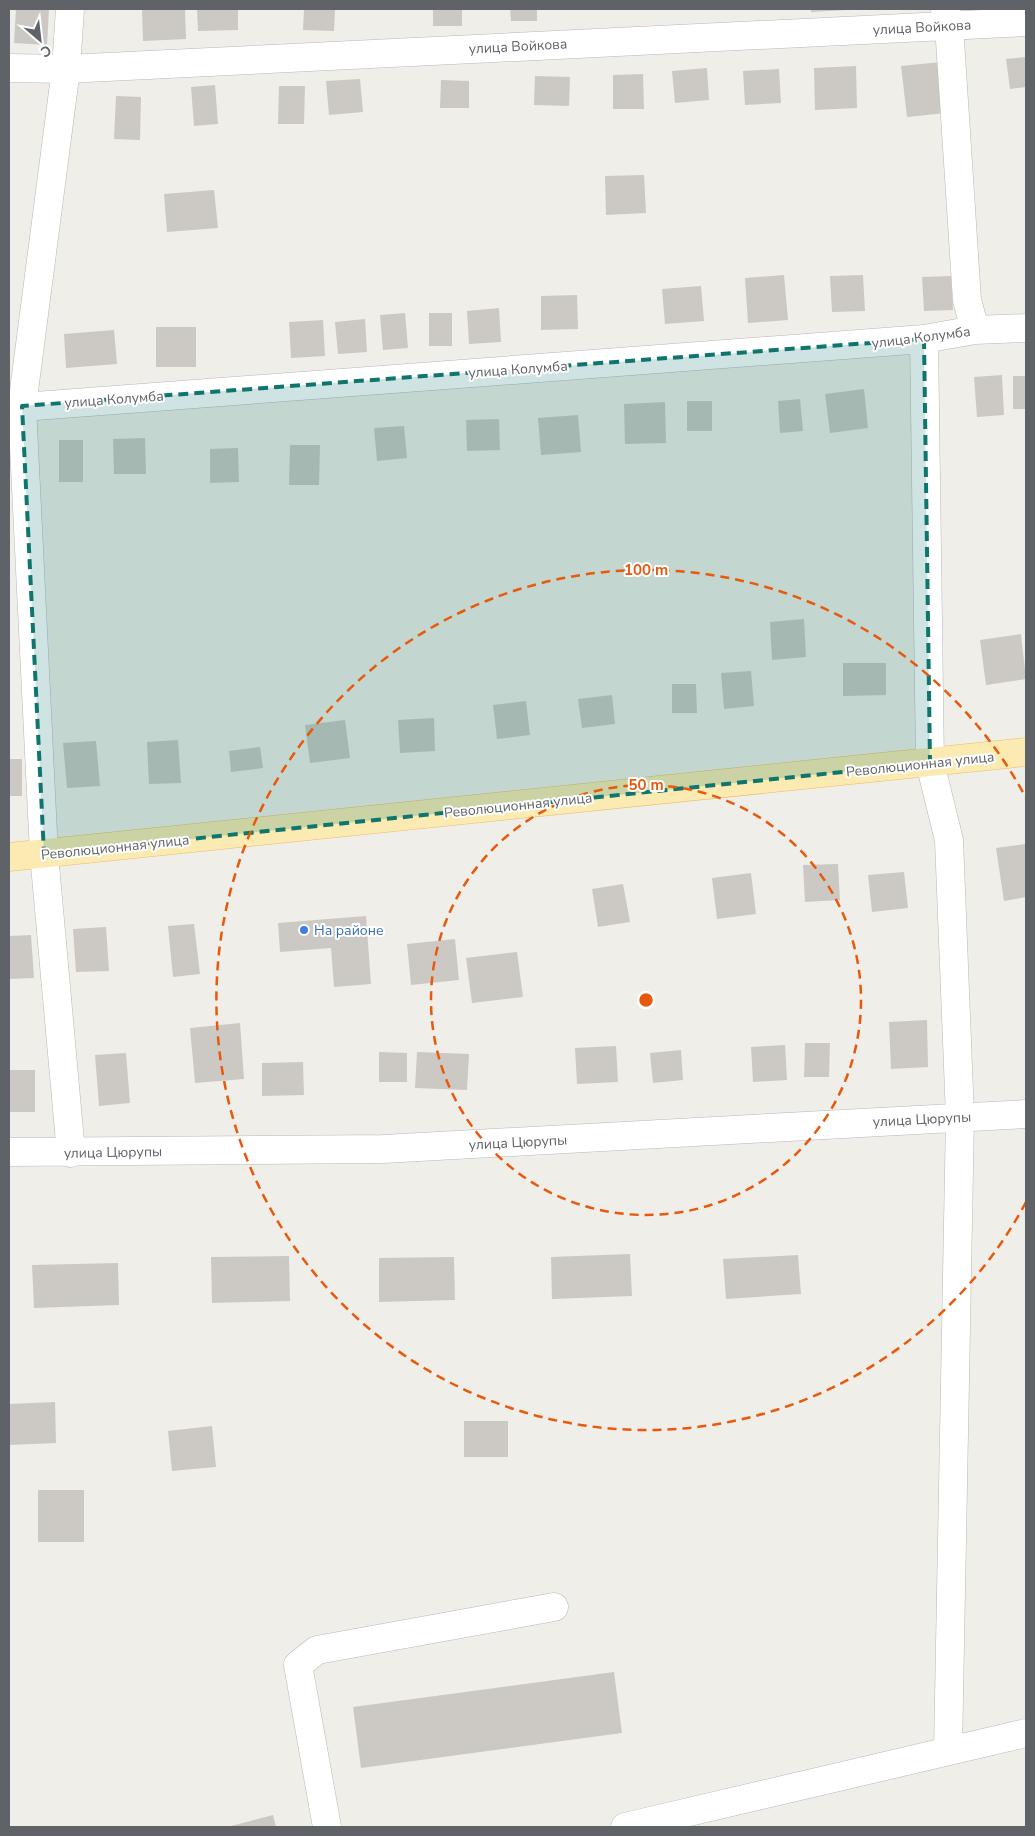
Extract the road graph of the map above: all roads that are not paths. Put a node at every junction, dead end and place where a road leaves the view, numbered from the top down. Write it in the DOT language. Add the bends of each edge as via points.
graph roads {
  1 [pos="70,9"];
  2 [pos="947,17"];
  3 [pos="1026,22"];
  4 [pos="9,68"];
  5 [pos="66,69"];
  6 [pos="1026,328"];
  7 [pos="975,330"];
  8 [pos="924,339"];
  9 [pos="15,407"];
  10 [pos="1026,752"];
  11 [pos="930,763"];
  12 [pos="44,854"];
  13 [pos="9,857"];
  14 [pos="1026,1114"];
  15 [pos="960,1117"];
  16 [pos="9,1152"];
  17 [pos="71,1153"];
  18 [pos="554,1607"];
  19 [pos="1026,1733"];
  20 [pos="948,1751"];
  21 [pos="327,1827"];
  22 [pos="625,1827"];
  1 -- 5 [label="street"];
  2 -- 3 [label="street, улица Войкова"];
  2 -- 5 [label="street, улица Войкова"];
  2 -- 7 [label="street" via="968,300"];
  4 -- 5 [label="street, улица Войкова"];
  5 -- 9 [label="street"];
  6 -- 7 [label="street, улица Колумба"];
  7 -- 8 [label="street, улица Колумба"];
  8 -- 9 [label="street, улица Колумба"];
  8 -- 11 [label="street"];
  9 -- 12 [label="street"];
  10 -- 11 [label="main road, Революционная улица"];
  11 -- 12 [label="main road, Революционная улица"];
  11 -- 15 [label="street" via="950,840"];
  12 -- 13 [label="main road, Революционная улица"];
  12 -- 17 [label="street"];
  14 -- 15 [label="street, улица Цюрупы"];
  15 -- 17 [label="street, улица Цюрупы" via="383,1149"];
  15 -- 20 [label="street"];
  16 -- 17 [label="street, улица Цюрупы"];
  18 -- 21 [label="street" via="317,1650 298,1666"];
  19 -- 20 [label="street"];
  20 -- 22 [label="street"];
}
